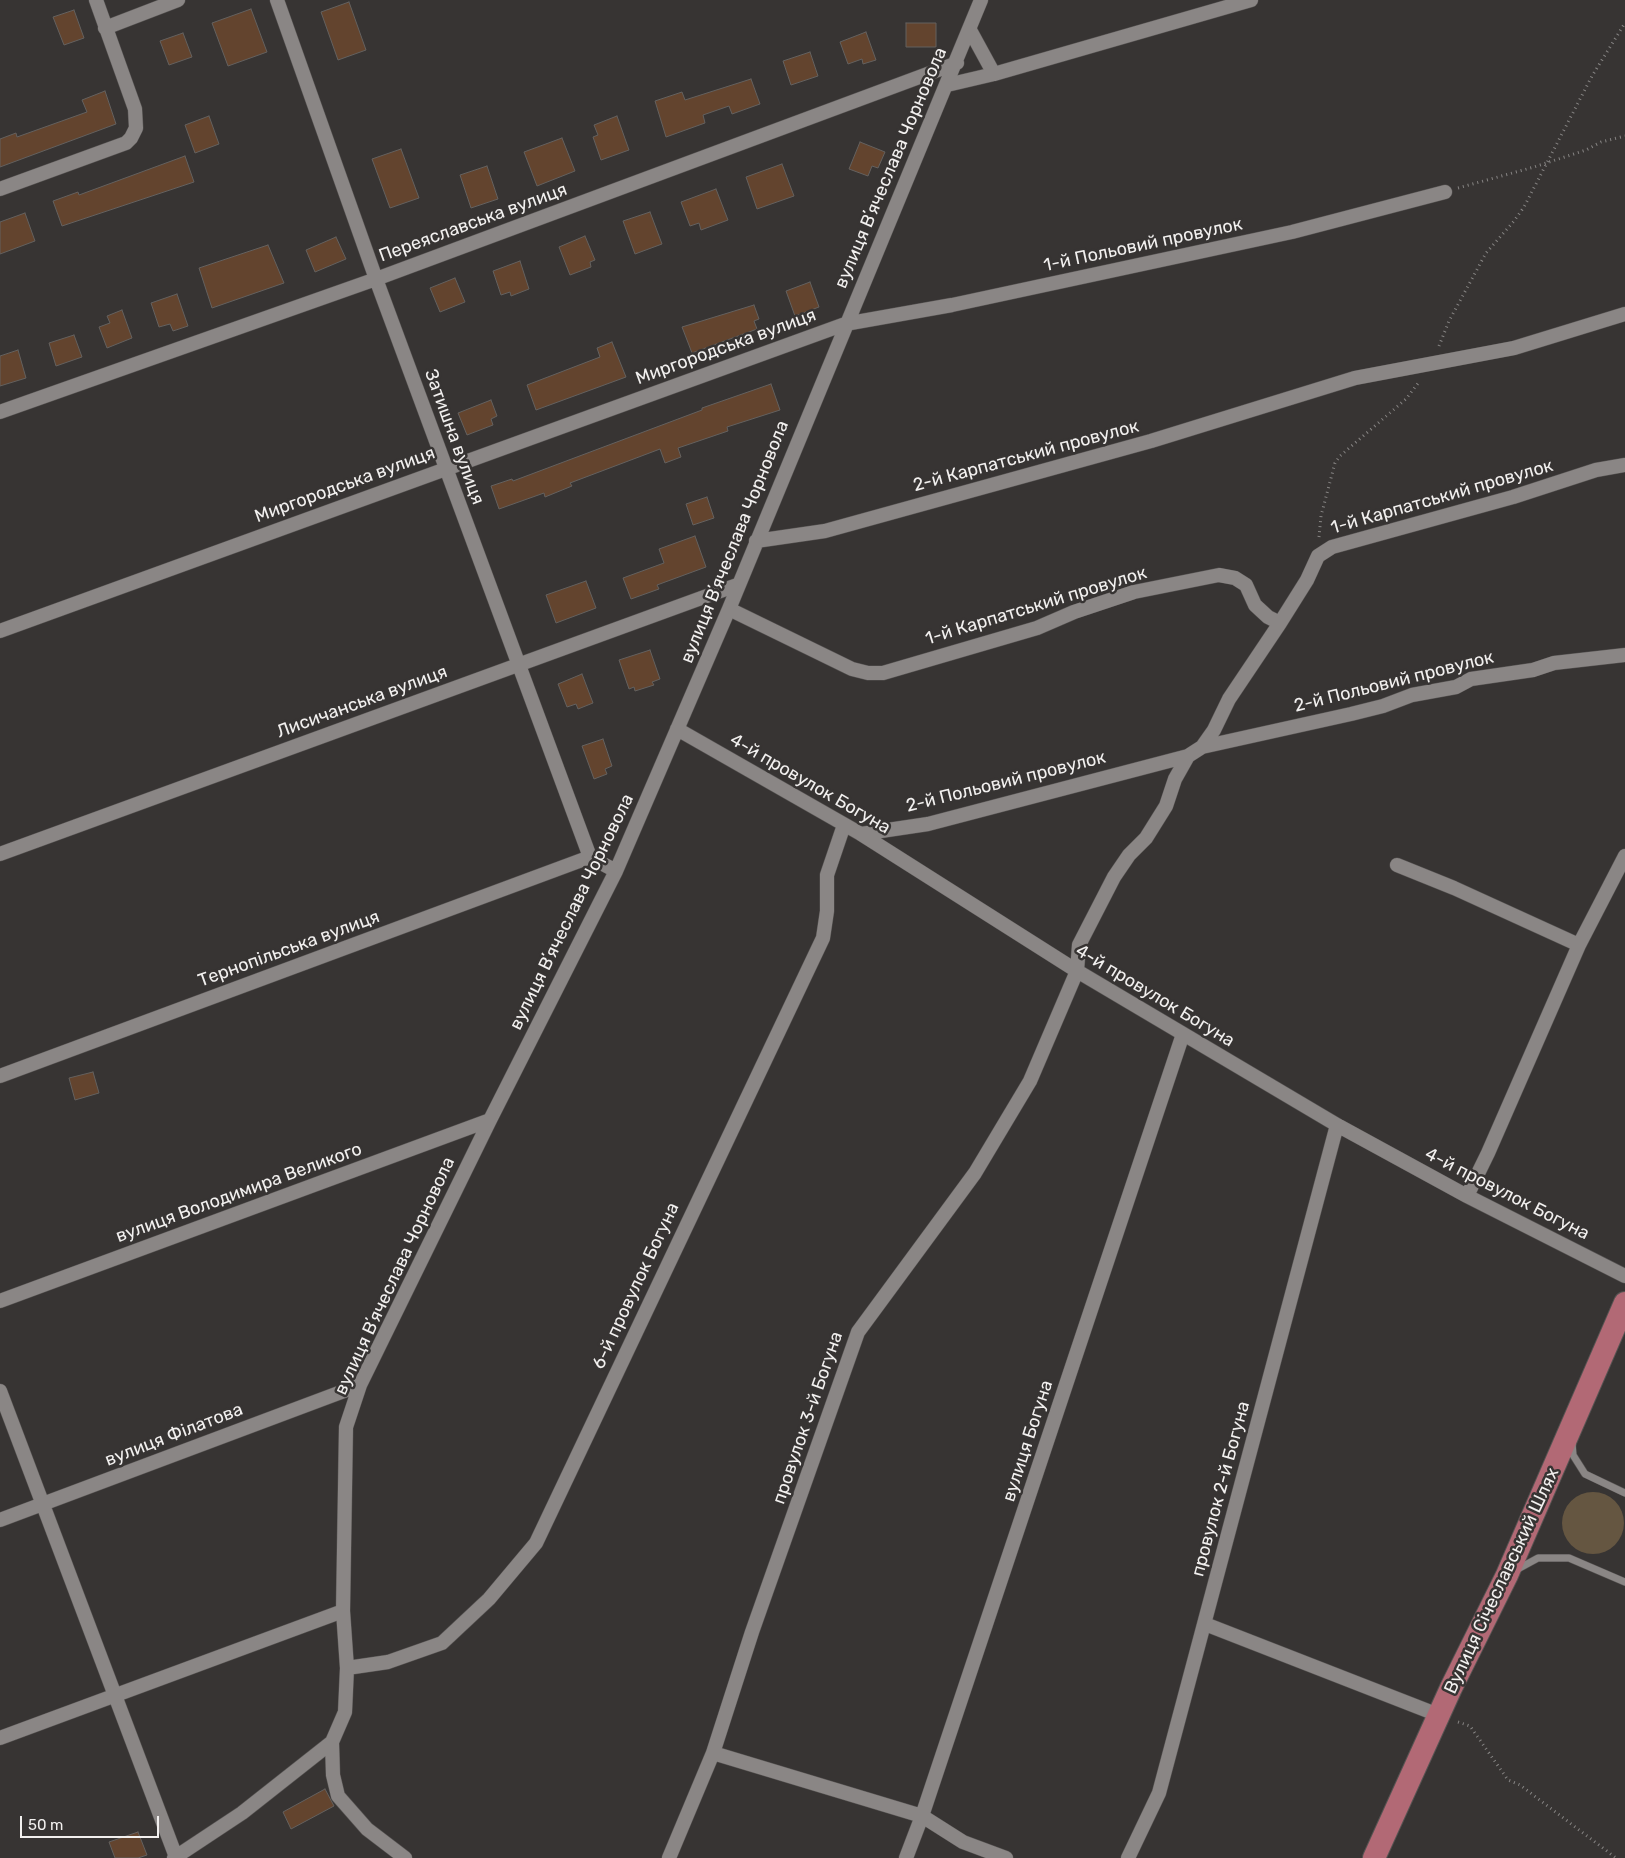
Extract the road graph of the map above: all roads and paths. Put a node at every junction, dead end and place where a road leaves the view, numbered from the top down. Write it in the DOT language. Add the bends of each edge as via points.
graph roads {
  1 [pos="96,0"];
  2 [pos="178,0"];
  3 [pos="276,0"];
  4 [pos="981,0"];
  5 [pos="1250,0"];
  6 [pos="1625,23"];
  7 [pos="105,28"];
  8 [pos="970,30"];
  9 [pos="957,63"];
  10 [pos="994,74"];
  11 [pos="947,85"];
  12 [pos="1625,136"];
  13 [pos="1546,163"];
  14 [pos="0,189"];
  15 [pos="1445,192"];
  16 [pos="376,279"];
  17 [pos="1625,314"];
  18 [pos="845,324"];
  19 [pos="1431,365"];
  20 [pos="0,412"];
  21 [pos="1625,465"];
  22 [pos="446,468"];
  23 [pos="756,541"];
  24 [pos="1318,556"];
  25 [pos="737,585"];
  26 [pos="729,609"];
  27 [pos="1280,623"];
  28 [pos="0,632"];
  29 [pos="1625,655"];
  30 [pos="520,664"];
  31 [pos="677,729"];
  32 [pos="1202,746"];
  33 [pos="1188,756"];
  34 [pos="844,825"];
  35 [pos="862,834"];
  36 [pos="0,854"];
  37 [pos="1625,856"];
  38 [pos="590,857"];
  39 [pos="1397,865"];
  40 [pos="616,871"];
  41 [pos="1579,945"];
  42 [pos="1077,972"];
  43 [pos="1184,1034"];
  44 [pos="0,1076"];
  45 [pos="490,1120"];
  46 [pos="1336,1126"];
  47 [pos="1467,1196"];
  48 [pos="1625,1276"];
  49 [pos="0,1301"];
  50 [pos="1625,1303"];
  51 [pos="360,1385"];
  52 [pos="0,1391"];
  53 [pos="1572,1427"];
  54 [pos="1625,1494"];
  55 [pos="42,1505"];
  56 [pos="0,1520"];
  57 [pos="1507,1576"];
  58 [pos="1625,1582"];
  59 [pos="343,1611"];
  60 [pos="1205,1624"];
  61 [pos="347,1668"];
  62 [pos="114,1696"];
  63 [pos="1441,1716"];
  64 [pos="0,1738"];
  65 [pos="332,1742"];
  66 [pos="713,1753"];
  67 [pos="922,1816"];
  68 [pos="175,1858"];
  69 [pos="405,1858"];
  70 [pos="669,1858"];
  71 [pos="906,1858"];
  72 [pos="1006,1858"];
  73 [pos="1128,1858"];
  74 [pos="1374,1858"];
  75 [pos="1616,1858"];
  1 -- 7 [label="street"];
  2 -- 7 [label="street"];
  3 -- 16 [label="street, Затишна вулиця"];
  4 -- 8 [label="street, вулиця Вʼячеслава Чорновола"];
  5 -- 10 [label="street"];
  6 -- 13 [label="path" via="1592,76"];
  7 -- 14 [label="street" via="135,108 136,128 131,138 126,143"];
  8 -- 9 [label="street, вулиця Вʼячеслава Чорновола"];
  8 -- 10 [label="street"];
  9 -- 11 [label="street, вулиця Вʼячеслава Чорновола"];
  9 -- 16 [label="street, Переяславська вулиця"];
  10 -- 11 [label="street"];
  11 -- 18 [label="street, вулиця Вʼячеслава Чорновола"];
  12 -- 13 [label="path"];
  13 -- 15 [label="path"];
  13 -- 19 [label="path" via="1514,221 1486,254 1449,321"];
  15 -- 18 [label="street, 1-й Польовий провулок" via="1292,232 952,305"];
  16 -- 20 [label="street, Переяславська вулиця"];
  16 -- 22 [label="street, Затишна вулиця"];
  17 -- 19 [label="street, 2-й Карпатський провулок" via="1514,348"];
  18 -- 22 [label="street, Миргородська вулиця"];
  18 -- 23 [label="street, вулиця Вʼячеслава Чорновола"];
  19 -- 23 [label="street, 2-й Карпатський провулок" via="1356,378 1151,442 825,531"];
  19 -- 24 [label="path" via="1406,400 1335,463 1321,516"];
  21 -- 24 [label="street, 1-й Карпатський провулок" via="1596,470 1513,498 1332,547"];
  22 -- 28 [label="street, Миргородська вулиця"];
  22 -- 30 [label="street, Затишна вулиця"];
  23 -- 25 [label="street, вулиця Вʼячеслава Чорновола"];
  24 -- 27 [label="street, 1-й Карпатський провулок"];
  25 -- 26 [label="street, вулиця Вʼячеслава Чорновола"];
  25 -- 30 [label="street, Лисичанська вулиця"];
  26 -- 27 [label="street, 1-й Карпатський провулок" via="852,669 868,673 910,665 1037,628 1134,592 1219,575 1235,578 1246,586 1255,605"];
  26 -- 31 [label="street, вулиця Вʼячеслава Чорновола"];
  27 -- 32 [label="street"];
  29 -- 32 [label="street, 2-й Польовий провулок" via="1471,679 1456,686 1412,694 1351,714"];
  30 -- 36 [label="street, Лисичанська вулиця"];
  30 -- 38 [label="street, Затишна вулиця"];
  31 -- 34 [label="street, 4-й провулок Богуна"];
  31 -- 40 [label="street, вулиця Вʼячеслава Чорновола"];
  32 -- 33 [label="street"];
  33 -- 35 [label="street, 2-й Польовий провулок" via="928,824"];
  33 -- 42 [label="street, провулок 3-й Богуна" via="1174,779 1166,806 1146,838 1114,877 1079,945"];
  34 -- 35 [label="street, 4-й провулок Богуна"];
  34 -- 61 [label="street, 6-й провулок Богуна" via="827,875 823,938 536,1543 489,1599 442,1643 388,1662"];
  35 -- 42 [label="street, 4-й провулок Богуна"];
  37 -- 41 [label="street"];
  38 -- 40 [label="street"];
  38 -- 44 [label="street, Тернопільська вулиця"];
  39 -- 41 [label="street"];
  40 -- 45 [label="street, вулиця Вʼячеслава Чорновола"];
  41 -- 47 [label="street"];
  42 -- 43 [label="street, 4-й провулок Богуна"];
  42 -- 66 [label="street, провулок 3-й Богуна" via="1030,1080 975,1173 858,1332 752,1632"];
  43 -- 46 [label="street, 4-й провулок Богуна"];
  43 -- 67 [label="street, вулиця Богуна"];
  45 -- 49 [label="street, вулиця Володимира Великого"];
  45 -- 51 [label="street, вулиця Вʼячеслава Чорновола"];
  46 -- 47 [label="street, 4-й провулок Богуна"];
  46 -- 60 [label="street, провулок 2-й Богуна"];
  47 -- 48 [label="street, 4-й провулок Богуна"];
  50 -- 53 [label="main road, Вулиця Січеславський Шлях"];
  51 -- 55 [label="street, вулиця Філатова"];
  51 -- 59 [label="street, вулиця Вʼячеслава Чорновола" via="346,1427"];
  52 -- 55 [label="street"];
  53 -- 54 [label="lane" via="1573,1455 1585,1474"];
  53 -- 57 [label="main road, Вулиця Січеславський Шлях"];
  55 -- 56 [label="street, вулиця Філатова"];
  55 -- 62 [label="street"];
  57 -- 58 [label="lane" via="1538,1558 1569,1558"];
  57 -- 63 [label="main road, Вулиця Січеславський Шлях"];
  59 -- 61 [label="street, вулиця Вʼячеслава Чорновола"];
  59 -- 62 [label="street"];
  60 -- 63 [label="street"];
  60 -- 73 [label="street, провулок 2-й Богуна" via="1159,1793"];
  61 -- 65 [label="street, вулиця Вʼячеслава Чорновола" via="345,1712"];
  62 -- 64 [label="street"];
  62 -- 68 [label="street"];
  63 -- 74 [label="main road, Вулиця Січеславський Шлях"];
  63 -- 75 [label="path" via="1470,1726 1508,1780 1520,1785"];
  65 -- 68 [label="street" via="242,1813"];
  65 -- 69 [label="street" via="333,1775 338,1796 367,1830"];
  66 -- 67 [label="street"];
  66 -- 70 [label="street, провулок 3-й Богуна"];
  67 -- 71 [label="street, вулиця Богуна"];
  67 -- 72 [label="street" via="963,1842"];
}
